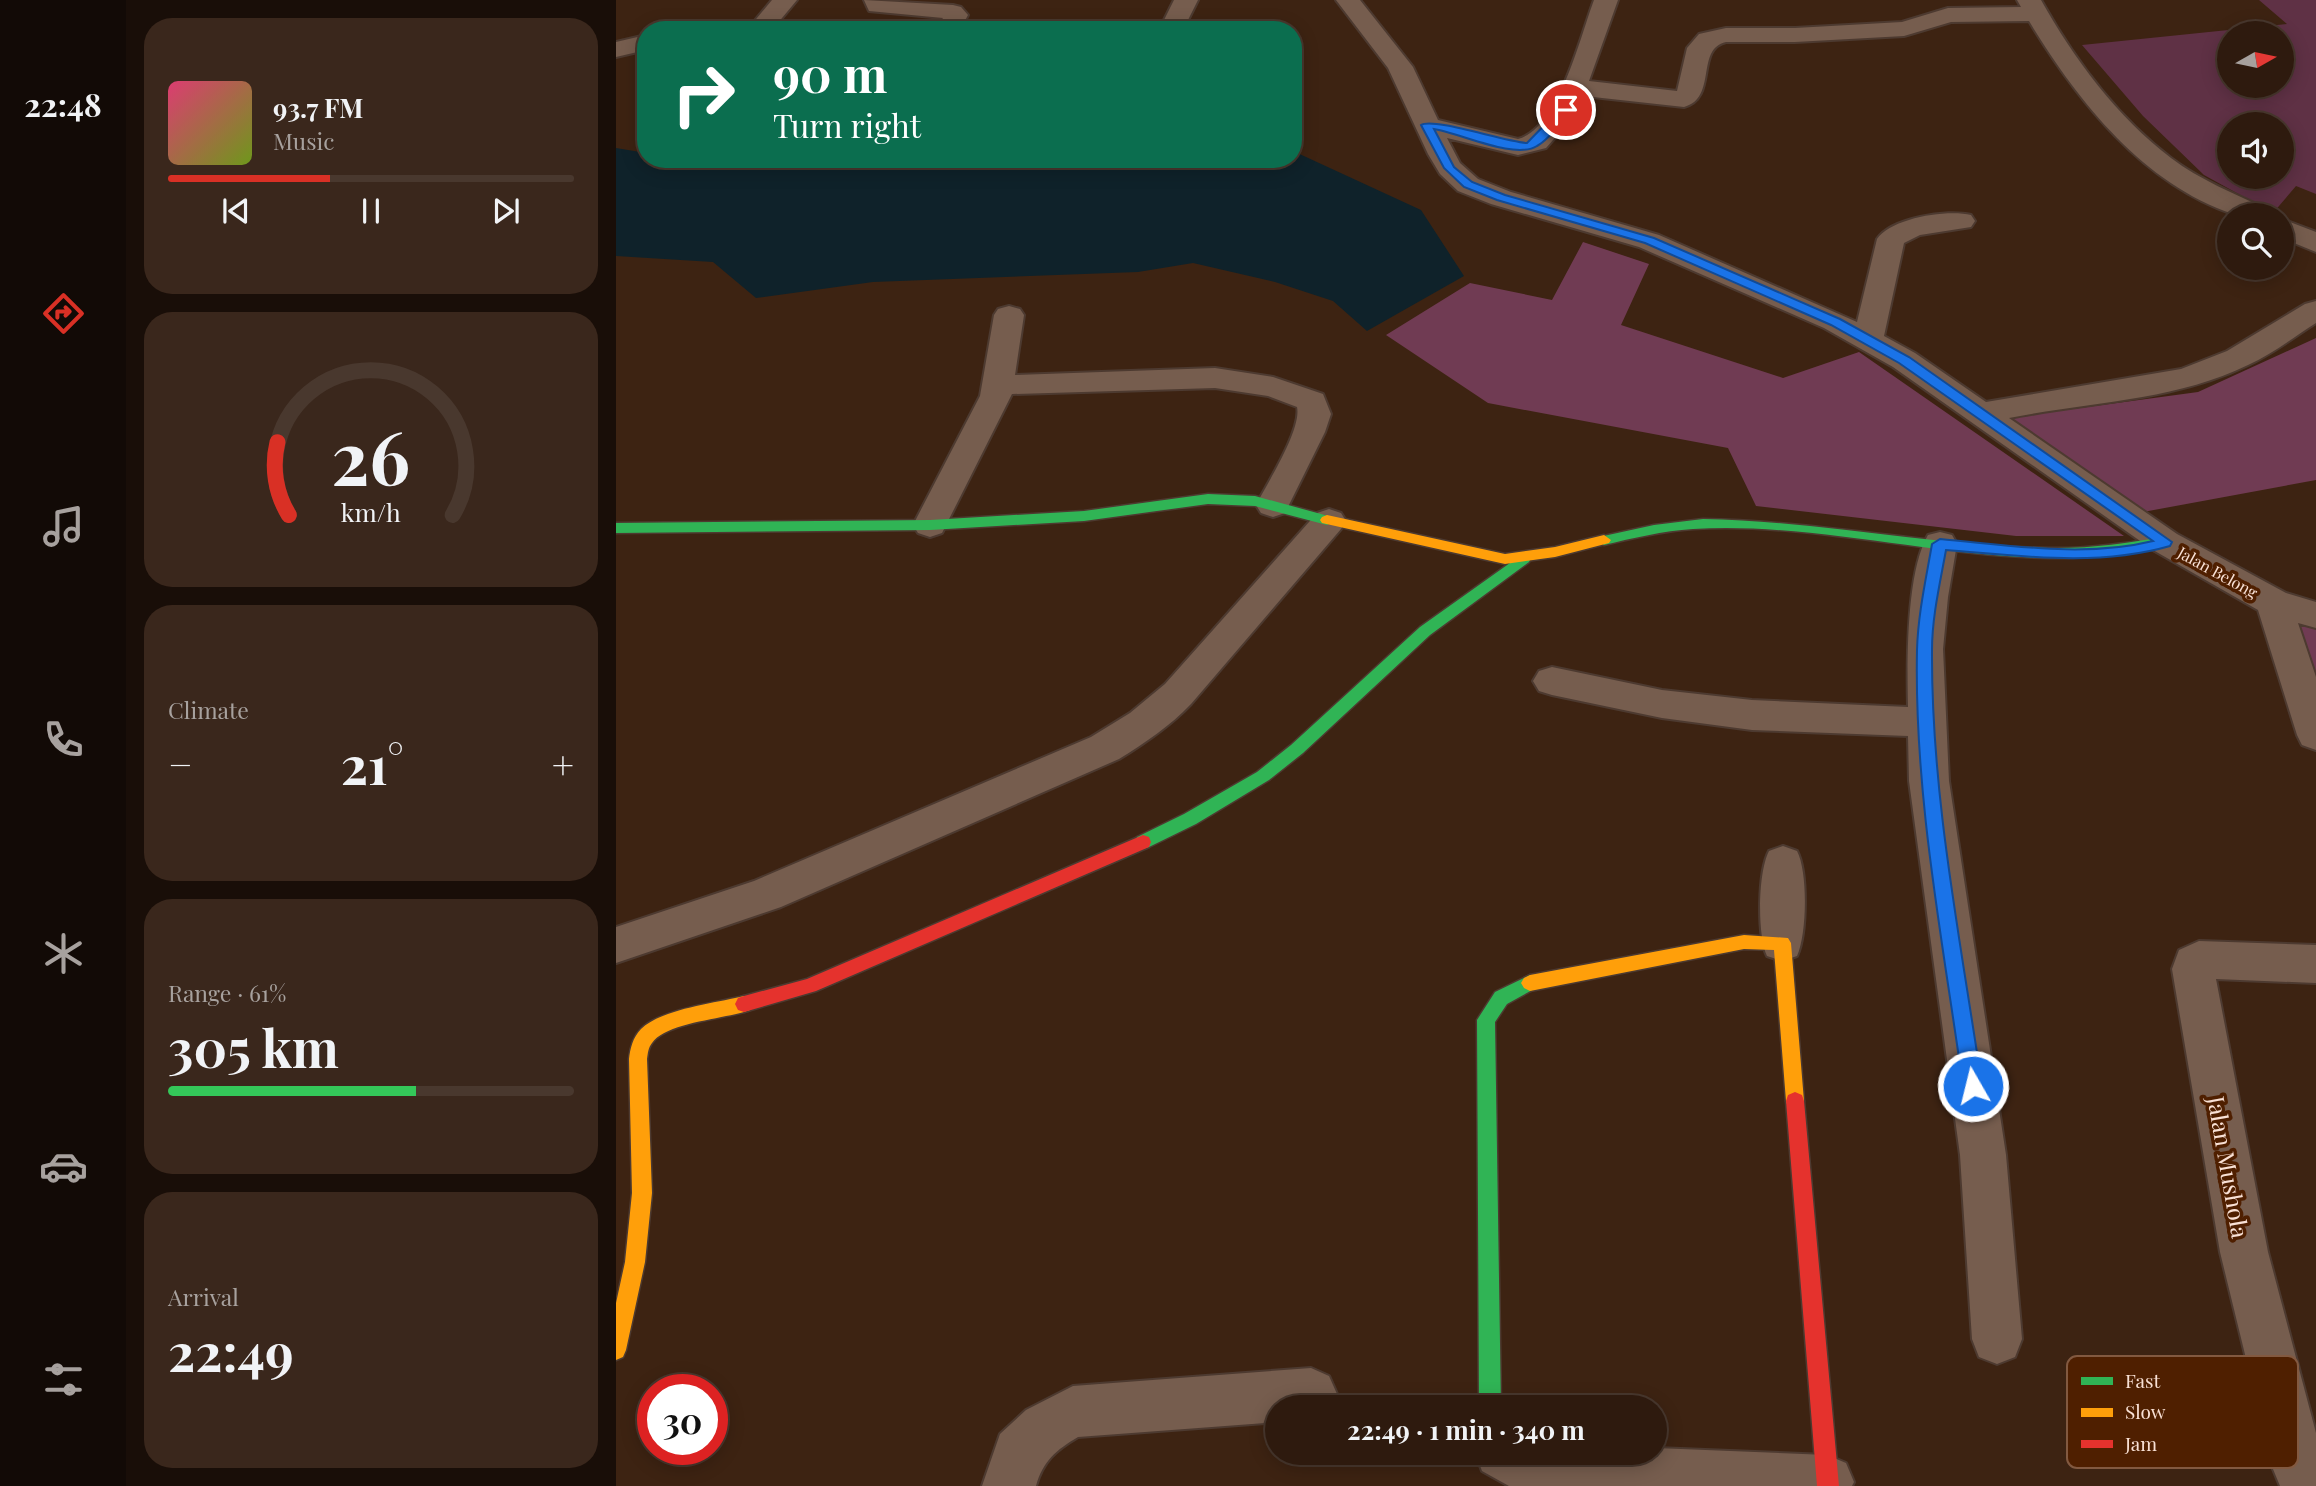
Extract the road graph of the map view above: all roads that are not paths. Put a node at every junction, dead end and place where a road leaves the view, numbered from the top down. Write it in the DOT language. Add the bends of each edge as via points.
graph roads {
  1 [pos="785,0"];
  2 [pos="876,0"];
  3 [pos="1186,0"];
  4 [pos="1348,0"];
  5 [pos="1606,0"];
  6 [pos="2033,7"];
  7 [pos="767,21"];
  8 [pos="954,21"];
  9 [pos="1176,21"];
  10 [pos="637,44"];
  11 [pos="616,50"];
  12 [pos="1574,87"];
  13 [pos="1427,125"];
  14 [pos="2235,203"];
  15 [pos="1961,221"];
  16 [pos="2294,233"];
  17 [pos="2316,243"];
  18 [pos="2316,310"];
  19 [pos="1009,315"];
  20 [pos="1868,340"];
  21 [pos="998,386"];
  22 [pos="1982,414"];
  23 [pos="1273,505"];
  24 [pos="1329,521"];
  25 [pos="930,525"];
  26 [pos="616,528"];
  27 [pos="2165,542"];
  28 [pos="1940,544"];
  29 [pos="1524,558"];
  30 [pos="2274,603"];
  31 [pos="2316,615"];
  32 [pos="1552,681"];
  33 [pos="1927,722"];
  34 [pos="2316,735"];
  35 [pos="1783,863"];
  36 [pos="1782,943"];
  37 [pos="616,945"];
  38 [pos="2316,964"];
  39 [pos="1997,1339"];
  40 [pos="616,1350"];
  41 [pos="2270,1356"];
  42 [pos="1311,1394"];
  43 [pos="1490,1395"];
  44 [pos="1524,1465"];
  45 [pos="2298,1465"];
  46 [pos="1621,1479"];
  47 [pos="1827,1484"];
  48 [pos="1009,1486"];
  49 [pos="2309,1486"];
  1 -- 7 [label="street"];
  2 -- 8 [label="street" via="881,7 954,12"];
  3 -- 9 [label="street"];
  4 -- 13 [label="street, Jalan Belong" via="1400,67"];
  5 -- 12 [label="street"];
  6 -- 12 [label="street" via="1948,15 1904,29 1708,39 1699,48 1691,90 1684,99"];
  6 -- 14 [label="street" via="2067,61 2121,127 2164,165"];
  10 -- 11 [label="street"];
  12 -- 13 [label="street" via="1566,110 1529,146 1506,145"];
  13 -- 20 [label="street, Jalan Belong" via="1450,168 1480,191 1649,241 1771,292"];
  15 -- 20 [label="street" via="1913,227 1891,239"];
  16 -- 17 [label="street"];
  18 -- 22 [label="street" via="2238,358 2192,376"];
  19 -- 21 [label="street"];
  20 -- 22 [label="street, Jalan Belong"];
  21 -- 23 [label="street" via="1215,378 1273,387 1312,401 1315,414 1309,432"];
  21 -- 25 [label="street"];
  22 -- 27 [label="street, Jalan Belong"];
  23 -- 24 [label="street"];
  23 -- 25 [label="street" via="1208,499 1084,516"];
  24 -- 29 [label="street" via="1504,559"];
  24 -- 37 [label="street" via="1178,694 1155,718 1128,735 766,895"];
  25 -- 26 [label="street"];
  27 -- 28 [label="street" via="2139,549 2066,554"];
  27 -- 30 [label="street, Jalan Belong"];
  28 -- 29 [label="street" via="1772,526 1701,524 1613,537"];
  28 -- 33 [label="street" via="1924,649"];
  29 -- 40 [label="street" via="1425,631 1263,776 1190,819 810,986 658,1027 647,1034 639,1045 638,1059 642,1193 635,1262"];
  30 -- 31 [label="street, Jalan Belong"];
  30 -- 34 [label="street"];
  32 -- 33 [label="street" via="1662,704 1752,715"];
  33 -- 39 [label="street" via="1941,874 1983,1155"];
  35 -- 36 [label="street"];
  36 -- 43 [label="street" via="1744,942 1525,984 1492,1006 1486,1020"];
  36 -- 47 [label="street"];
  38 -- 41 [label="street, Jalan Mushola" via="2199,960 2193,970 2244,1252"];
  42 -- 48 [label="street" via="1073,1412 1044,1428 1019,1453"];
  44 -- 46 [label="street"];
  45 -- 49 [label="street, Jalan Mushola"];
  46 -- 47 [label="street"];
}
